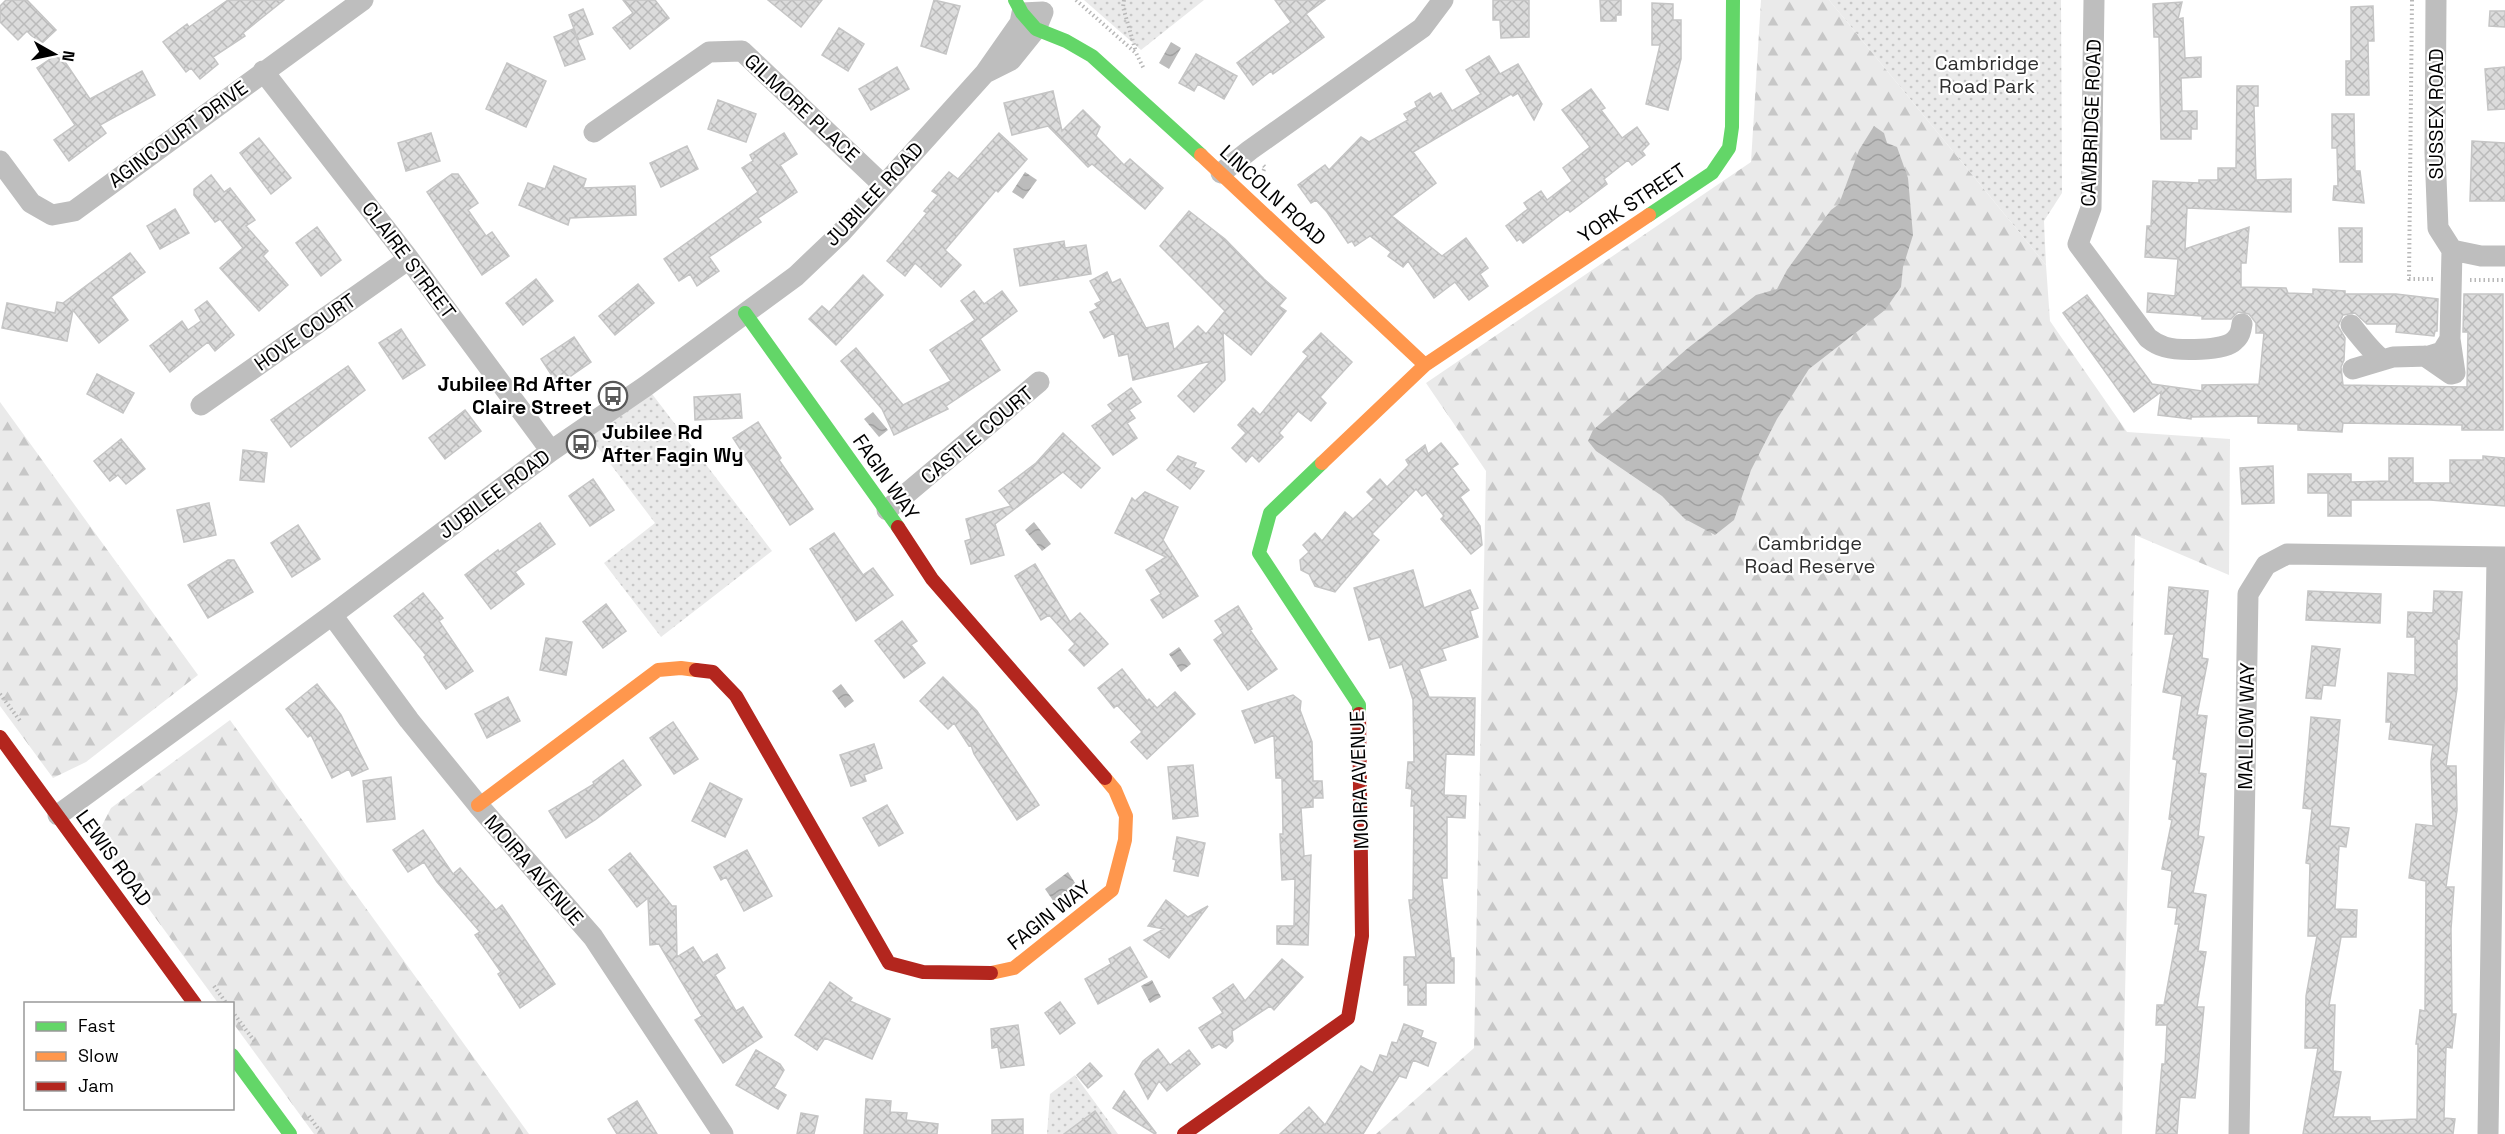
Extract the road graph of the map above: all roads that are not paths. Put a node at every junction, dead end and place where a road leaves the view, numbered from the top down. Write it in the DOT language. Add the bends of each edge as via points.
graph roads {
  1 [pos="363,0"];
  2 [pos="1443,0"];
  3 [pos="1733,0"];
  4 [pos="2094,0"];
  5 [pos="2436,0"];
  6 [pos="1034,12"];
  7 [pos="1070,26"];
  8 [pos="1092,56"];
  9 [pos="263,71"];
  10 [pos="594,132"];
  11 [pos="0,161"];
  12 [pos="1221,173"];
  13 [pos="883,185"];
  14 [pos="2452,250"];
  15 [pos="2505,256"];
  16 [pos="409,259"];
  17 [pos="745,313"];
  18 [pos="2242,324"];
  19 [pos="2351,325"];
  20 [pos="2383,360"];
  21 [pos="1425,365"];
  22 [pos="2353,369"];
  23 [pos="1039,382"];
  24 [pos="201,405"];
  25 [pos="551,451"];
  26 [pos="887,510"];
  27 [pos="2501,557"];
  28 [pos="333,615"];
  29 [pos="0,737"];
  30 [pos="477,805"];
  31 [pos="58,815"];
  32 [pos="194,1002"];
  33 [pos="234,1058"];
  34 [pos="290,1134"];
  35 [pos="723,1134"];
  36 [pos="1184,1134"];
  37 [pos="2239,1134"];
  38 [pos="2488,1134"];
  1 -- 9 [label="street, AGINCOURT DRIVE"];
  2 -- 12 [label="street" via="1422,28"];
  3 -- 21 [label="street, YORK STREET" via="1732,127 1729,148 1712,172"];
  4 -- 18 [label="street, CAMBRIDGE ROAD" via="2091,208 2078,244 2148,338 2156,343 2176,349 2220,347 2233,343"];
  5 -- 14 [label="street, SUSSEX ROAD" via="2438,228"];
  6 -- 8 [label="street, LINCOLN ROAD" via="1066,41"];
  6 -- 13 [label="street, JUBILEE ROAD" via="1011,60 985,73"];
  7 -- 8 [label="street, LINCOLN ROAD"];
  8 -- 12 [label="street, LINCOLN ROAD"];
  9 -- 11 [label="street, AGINCOURT DRIVE" via="74,210 52,215 31,203"];
  9 -- 16 [label="street, CLAIRE STREET"];
  10 -- 13 [label="street, GILMORE PLACE" via="709,52 742,51"];
  12 -- 21 [label="street, LINCOLN ROAD"];
  13 -- 17 [label="street, JUBILEE ROAD" via="796,276"];
  14 -- 15 [label="street"];
  14 -- 20 [label="street" via="2450,339 2442,352"];
  16 -- 24 [label="street, HOVE COURT"];
  16 -- 25 [label="street, CLAIRE STREET"];
  17 -- 25 [label="street, JUBILEE ROAD"];
  17 -- 26 [label="street, FAGIN WAY"];
  19 -- 20 [label="street"];
  20 -- 22 [label="street"];
  21 -- 36 [label="street, MOIRA AVENUE" via="1270,513 1259,553 1359,705 1362,936 1348,1018"];
  23 -- 26 [label="street, CASTLE COURT"];
  25 -- 28 [label="street, JUBILEE ROAD"];
  26 -- 30 [label="street, FAGIN WAY" via="932,579 1115,790 1126,816 1125,840 1112,890 1014,968 988,974 923,972 889,963 736,696 712,672 658,670"];
  27 -- 37 [label="street, MALLOW WAY" via="2287,554 2266,565 2248,594"];
  27 -- 38 [label="street"];
  28 -- 30 [label="street, MOIRA AVENUE"];
  28 -- 31 [label="street, JUBILEE ROAD"];
  29 -- 31 [label="street, LEWIS ROAD"];
  30 -- 35 [label="street, MOIRA AVENUE" via="592,938"];
  31 -- 32 [label="street, LEWIS ROAD"];
  33 -- 34 [label="street"];
}
